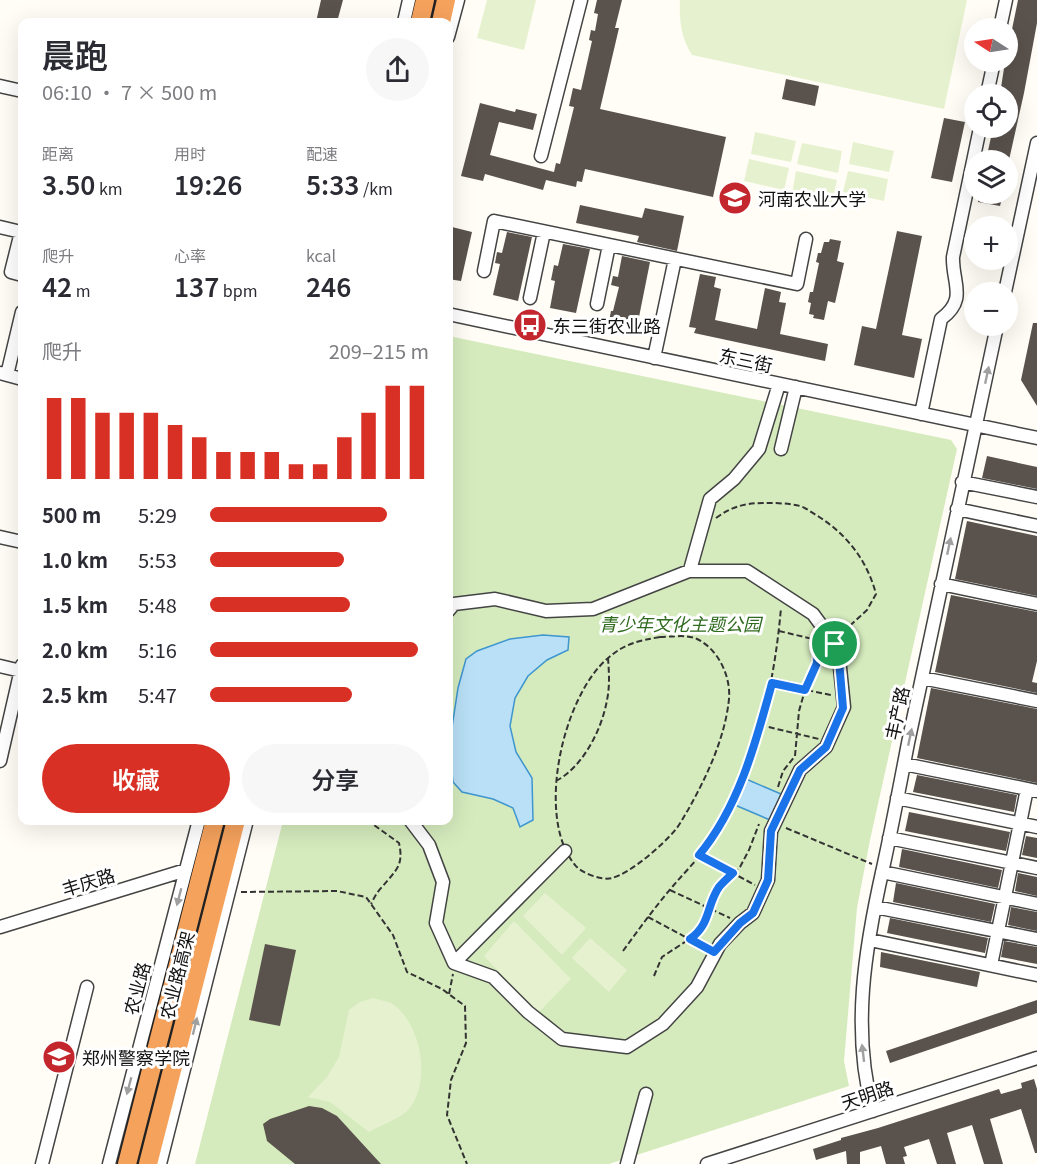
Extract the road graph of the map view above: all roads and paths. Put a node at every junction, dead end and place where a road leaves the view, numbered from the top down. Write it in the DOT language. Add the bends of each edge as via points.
graph roads {
  1 [pos="409,0"];
  2 [pos="425,0"];
  3 [pos="446,0"];
  4 [pos="458,0"];
  5 [pos="581,0"];
  6 [pos="1006,0"];
  7 [pos="405,18"];
  8 [pos="421,18"];
  9 [pos="442,18"];
  10 [pos="453,18"];
  11 [pos="1002,18"];
  12 [pos="0,86"];
  13 [pos="18,91"];
  14 [pos="978,138"];
  15 [pos="1037,143"];
  16 [pos="541,156"];
  17 [pos="0,227"];
  18 [pos="18,231"];
  19 [pos="544,232"];
  20 [pos="806,238"];
  21 [pos="18,244"];
  22 [pos="609,245"];
  23 [pos="675,259"];
  24 [pos="484,271"];
  25 [pos="18,274"];
  26 [pos="1007,282"];
  27 [pos="530,298"];
  28 [pos="597,304"];
  29 [pos="453,315"];
  30 [pos="18,326"];
  31 [pos="995,336"];
  32 [pos="654,358"];
  33 [pos="4,374"];
  34 [pos="779,384"];
  35 [pos="796,387"];
  36 [pos="921,414"];
  37 [pos="976,425"];
  38 [pos="1037,438"];
  39 [pos="781,449"];
  40 [pos="962,482"];
  41 [pos="1037,497"];
  42 [pos="957,509"];
  43 [pos="1037,526"];
  44 [pos="702,528"];
  45 [pos="0,537"];
  46 [pos="18,541"];
  47 [pos="690,570"];
  48 [pos="941,584"];
  49 [pos="782,594"];
  50 [pos="1037,604"];
  51 [pos="453,605"];
  52 [pos="779,631"];
  53 [pos="816,632"];
  54 [pos="818,640"];
  55 [pos="834,642"];
  56 [pos="608,658"];
  57 [pos="0,666"];
  58 [pos="18,668"];
  59 [pos="922,678"];
  60 [pos="772,683"];
  61 [pos="18,685"];
  62 [pos="805,690"];
  63 [pos="843,698"];
  64 [pos="1037,701"];
  65 [pos="760,725"];
  66 [pos="796,734"];
  67 [pos="828,741"];
  68 [pos="0,761"];
  69 [pos="904,764"];
  70 [pos="556,781"];
  71 [pos="778,787"];
  72 [pos="1032,790"];
  73 [pos="897,798"];
  74 [pos="759,824"];
  75 [pos="775,824"];
  76 [pos="1020,824"];
  77 [pos="198,825"];
  78 [pos="214,825"];
  79 [pos="235,825"];
  80 [pos="247,825"];
  81 [pos="374,825"];
  82 [pos="414,825"];
  83 [pos="1037,827"];
  84 [pos="889,838"];
  85 [pos="565,851"];
  86 [pos="699,855"];
  87 [pos="237,859"];
  88 [pos="1012,863"];
  89 [pos="1037,868"];
  90 [pos="186,870"];
  91 [pos="882,870"];
  92 [pos="733,873"];
  93 [pos="670,890"];
  94 [pos="764,890"];
  95 [pos="229,892"];
  96 [pos="1005,897"];
  97 [pos="371,904"];
  98 [pos="1037,904"];
  99 [pos="875,907"];
  100 [pos="710,908"];
  101 [pos="648,917"];
  102 [pos="740,923"];
  103 [pos="0,927"];
  104 [pos="998,931"];
  105 [pos="690,939"];
  106 [pos="1037,939"];
  107 [pos="870,940"];
  108 [pos="623,951"];
  109 [pos="714,952"];
  110 [pos="454,963"];
  111 [pos="991,965"];
  112 [pos="1037,975"];
  113 [pos="654,976"];
  114 [pos="87,987"];
  115 [pos="449,994"];
  116 [pos="1037,1058"];
  117 [pos="646,1094"];
  118 [pos="873,1111"];
  119 [pos="42,1164"];
  120 [pos="109,1164"];
  121 [pos="127,1164"];
  122 [pos="148,1164"];
  123 [pos="160,1164"];
  124 [pos="467,1164"];
  125 [pos="627,1164"];
  126 [pos="707,1164"];
  1 -- 7 [label="street"];
  2 -- 8 [label="highway"];
  3 -- 9 [label="highway"];
  4 -- 10 [label="street"];
  5 -- 16 [label="street"];
  6 -- 11 [label="street"];
  12 -- 13 [label="street"];
  14 -- 36 [label="street" via="953,257 958,294 941,319"];
  15 -- 26 [label="street"];
  17 -- 18 [label="street"];
  19 -- 22 [label="street"];
  19 -- 24 [label="street" via="494,221"];
  19 -- 27 [label="street"];
  20 -- 23 [label="street" via="796,284"];
  21 -- 25 [label="street" via="11,272"];
  22 -- 23 [label="street"];
  22 -- 28 [label="street"];
  23 -- 32 [label="street"];
  29 -- 32 [label="street, 东三街"];
  30 -- 33 [label="street"];
  37 -- 31 [label="street, 丰产路, one-way"];
  32 -- 34 [label="street, 东三街"];
  34 -- 35 [label="street, 东三街"];
  34 -- 44 [label="street" via="759,449 734,479 710,499"];
  35 -- 36 [label="street, 东三街"];
  35 -- 39 [label="street"];
  36 -- 37 [label="street, 东三街"];
  37 -- 38 [label="street, 东三街"];
  37 -- 40 [label="street, 丰产路"];
  40 -- 41 [label="street"];
  40 -- 42 [label="street, 丰产路"];
  42 -- 43 [label="street"];
  48 -- 42 [label="street, 丰产路, one-way"];
  44 -- 47 [label="street"];
  44 -- 55 [label="path" via="725,511 746,503 777,503 802,507 848,539 865,564 876,594 867,610"];
  45 -- 46 [label="street"];
  48 -- 50 [label="street"];
  48 -- 59 [label="street, 丰产路"];
  49 -- 51 [label="street" via="747,571 689,571 593,609 546,611 495,599"];
  49 -- 52 [label="path"];
  49 -- 55 [label="street" via="813,614"];
  52 -- 54 [label="path"];
  52 -- 60 [label="path"];
  53 -- 54 [label="path"];
  54 -- 55 [label="path"];
  54 -- 62 [label="path" via="817,663"];
  55 -- 63 [label="street"];
  56 -- 70 [label="path" via="587,681 572,713"];
  56 -- 70 [label="path" via="607,701 598,729 568,775"];
  56 -- 85 [label="path" via="631,642 660,637 695,638 711,649 725,669 729,698 704,782 677,829 635,867 610,879 576,867"];
  57 -- 58 [label="street"];
  59 -- 64 [label="street"];
  69 -- 59 [label="street, 丰产路, one-way"];
  60 -- 62 [label="path"];
  60 -- 65 [label="path"];
  61 -- 68 [label="street"];
  62 -- 63 [label="path"];
  62 -- 66 [label="path"];
  63 -- 67 [label="street" via="843,708"];
  65 -- 66 [label="path"];
  65 -- 86 [label="path" via="727,812"];
  66 -- 67 [label="path"];
  66 -- 71 [label="path" via="795,756 783,771"];
  67 -- 75 [label="street" via="800,770"];
  69 -- 72 [label="street"];
  69 -- 73 [label="street, 丰产路"];
  70 -- 85 [label="path" via="558,826"];
  72 -- 76 [label="street"];
  73 -- 76 [label="street"];
  73 -- 84 [label="street, 丰产路"];
  74 -- 92 [label="path" via="740,867"];
  75 -- 91 [label="path"];
  75 -- 94 [label="street"];
  76 -- 83 [label="street"];
  76 -- 88 [label="street"];
  77 -- 90 [label="street, 农业路"];
  78 -- 121 [label="highway, 农业路高架"];
  79 -- 122 [label="highway, 农业路高架"];
  80 -- 87 [label="highway"];
  81 -- 97 [label="path" via="399,843 402,856 397,871"];
  82 -- 110 [label="street" via="429,845 443,882 436,923"];
  84 -- 88 [label="street"];
  84 -- 91 [label="street, 丰产路"];
  85 -- 110 [label="street"];
  86 -- 92 [label="path"];
  86 -- 93 [label="path"];
  87 -- 95 [label="street"];
  88 -- 89 [label="street"];
  88 -- 96 [label="street"];
  90 -- 103 [label="street, 丰庆路"];
  90 -- 120 [label="street, 农业路, one-way"];
  91 -- 96 [label="street"];
  91 -- 99 [label="street, 丰产路"];
  92 -- 94 [label="path"];
  92 -- 100 [label="path" via="719,888"];
  93 -- 100 [label="path"];
  93 -- 101 [label="path"];
  94 -- 102 [label="street" via="753,913"];
  95 -- 97 [label="path" via="337,891 366,897"];
  123 -- 95 [label="street, one-way"];
  96 -- 98 [label="street"];
  96 -- 104 [label="street"];
  97 -- 115 [label="path" via="393,935 407,972"];
  99 -- 104 [label="street"];
  99 -- 107 [label="street, 丰产路"];
  100 -- 102 [label="path"];
  100 -- 105 [label="path" via="706,923"];
  101 -- 105 [label="path"];
  101 -- 108 [label="path"];
  102 -- 109 [label="street"];
  104 -- 106 [label="street"];
  104 -- 111 [label="street"];
  105 -- 109 [label="path"];
  105 -- 113 [label="path" via="662,957"];
  107 -- 111 [label="street"];
  118 -- 107 [label="street, 丰产路, one-way" via="861,1040 861,998"];
  109 -- 110 [label="street" via="691,994 663,1024 627,1047 562,1039 493,977"];
  110 -- 115 [label="path"];
  111 -- 112 [label="street"];
  114 -- 119 [label="street"];
  115 -- 124 [label="path" via="465,1006 466,1043 451,1080 447,1115"];
  116 -- 118 [label="street, 天明路"];
  117 -- 125 [label="street"];
  118 -- 126 [label="street, 天明路"];
}
